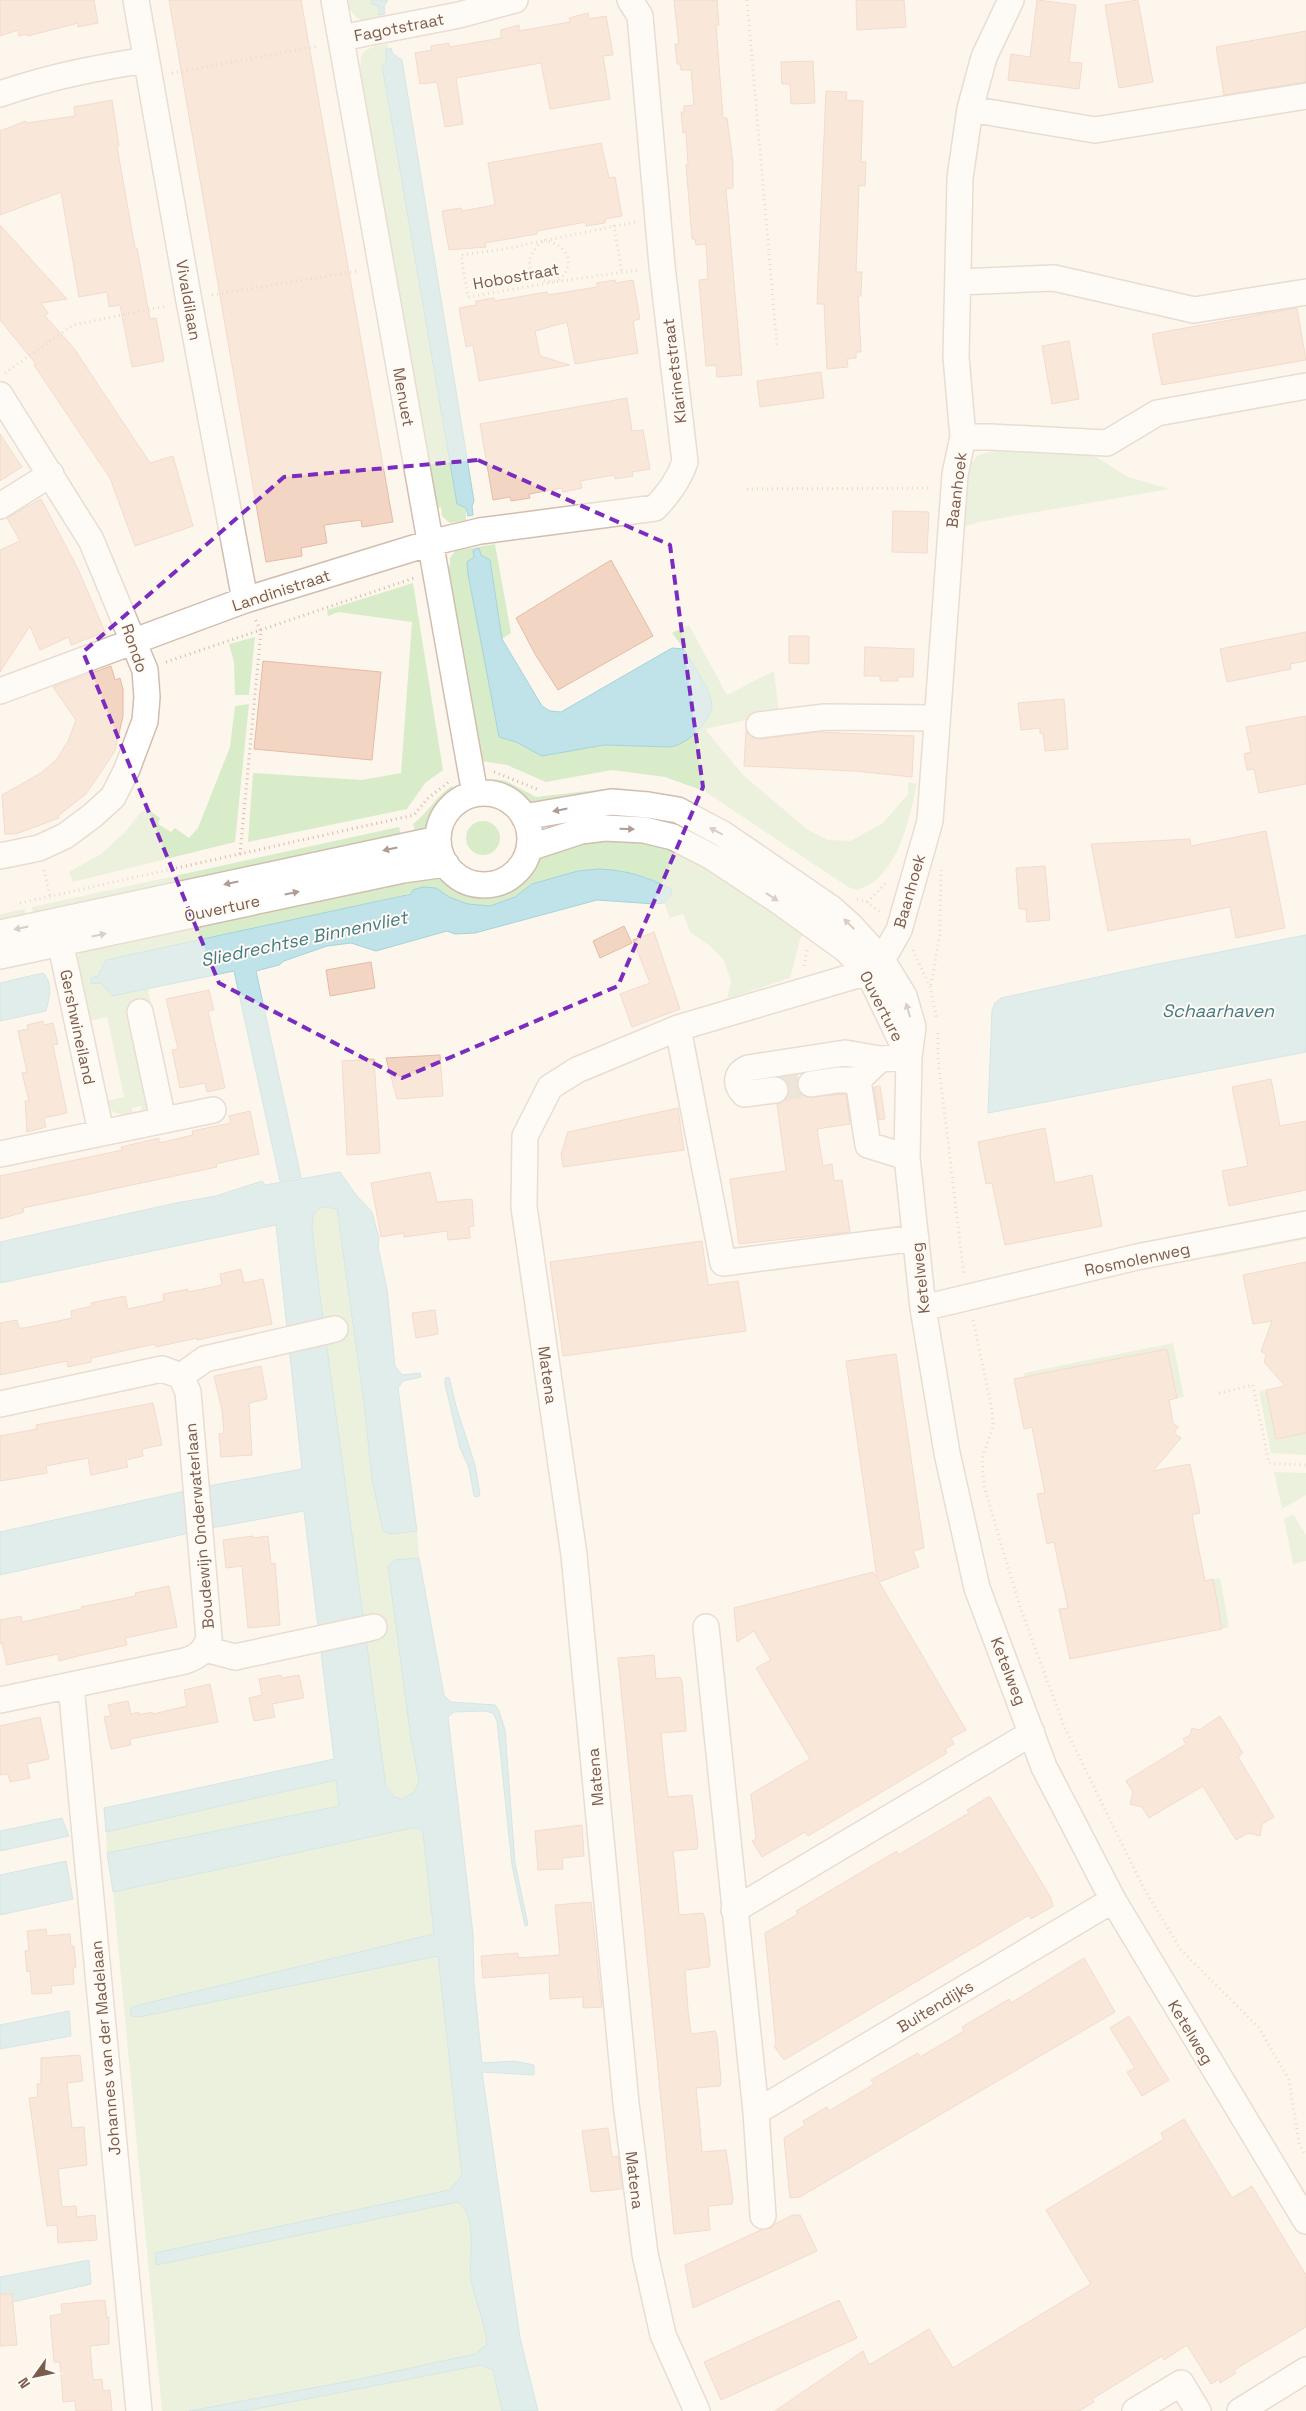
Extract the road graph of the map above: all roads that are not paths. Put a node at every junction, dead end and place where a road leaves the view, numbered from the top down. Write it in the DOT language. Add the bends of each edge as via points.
graph roads {
  1 [pos="136,0"];
  2 [pos="334,0"];
  3 [pos="515,0"];
  4 [pos="630,0"];
  5 [pos="1011,0"];
  6 [pos="341,38"];
  7 [pos="148,68"];
  8 [pos="0,94"];
  9 [pos="1306,96"];
  10 [pos="970,109"];
  11 [pos="958,282"];
  12 [pos="1306,292"];
  13 [pos="1306,386"];
  14 [pos="0,395"];
  15 [pos="963,437"];
  16 [pos="51,474"];
  17 [pos="0,506"];
  18 [pos="430,543"];
  19 [pos="245,600"];
  20 [pos="134,641"];
  21 [pos="0,691"];
  22 [pos="937,718"];
  23 [pos="759,725"];
  24 [pos="475,794"];
  25 [pos="524,817"];
  26 [pos="438,839"];
  27 [pos="529,848"];
  28 [pos="0,856"];
  29 [pos="446,864"];
  30 [pos="58,932"];
  31 [pos="0,933"];
  32 [pos="0,956"];
  33 [pos="875,966"];
  34 [pos="140,1012"];
  35 [pos="678,1028"];
  36 [pos="908,1057"];
  37 [pos="880,1059"];
  38 [pos="858,1080"];
  39 [pos="812,1084"];
  40 [pos="775,1090"];
  41 [pos="214,1110"];
  42 [pos="162,1120"];
  43 [pos="101,1132"];
  44 [pos="0,1154"];
  45 [pos="907,1157"];
  46 [pos="1306,1224"];
  47 [pos="916,1238"];
  48 [pos="923,1308"];
  49 [pos="335,1329"];
  50 [pos="181,1376"];
  51 [pos="0,1404"];
  52 [pos="374,1627"];
  53 [pos="706,1627"];
  54 [pos="205,1649"];
  55 [pos="71,1686"];
  56 [pos="0,1700"];
  57 [pos="1032,1733"];
  58 [pos="1113,1900"];
  59 [pos="734,1910"];
  60 [pos="756,2112"];
  61 [pos="763,2216"];
  62 [pos="1306,2221"];
  63 [pos="1306,2370"];
  64 [pos="139,2411"];
  65 [pos="697,2411"];
  66 [pos="1136,2411"];
  67 [pos="1198,2411"];
  68 [pos="1240,2411"];
  1 -- 7 [label="street, Vivaldilaan"];
  2 -- 6 [label="street, Menuet"];
  3 -- 6 [label="street, Fagotstraat" via="459,15"];
  4 -- 18 [label="street, Klarinetstraat" via="640,16 662,266 685,462 678,481 655,508 480,532"];
  5 -- 10 [label="street, Baanhoek" via="984,57"];
  6 -- 18 [label="street, Menuet"];
  7 -- 8 [label="street" via="94,68 43,79"];
  7 -- 19 [label="street, Vivaldilaan"];
  9 -- 10 [label="street" via="1095,130"];
  10 -- 11 [label="street, Baanhoek" via="960,178"];
  11 -- 12 [label="street" via="1054,278 1194,310"];
  11 -- 15 [label="street, Baanhoek" via="956,357"];
  13 -- 15 [label="street, Baanhoek" via="1157,414 1107,443"];
  14 -- 16 [label="street, Rondo"];
  15 -- 22 [label="street, Baanhoek" via="954,488"];
  16 -- 17 [label="street"];
  16 -- 20 [label="street, Rondo" via="91,540"];
  18 -- 19 [label="street, Landinistraat"];
  18 -- 24 [label="street, Menuet"];
  19 -- 20 [label="street, Landinistraat"];
  20 -- 21 [label="street, Landinistraat"];
  20 -- 28 [label="street, Rondo" via="145,670 145,721 113,797 65,836 40,848"];
  22 -- 23 [label="street" via="825,717"];
  22 -- 33 [label="street, Baanhoek" via="930,820 899,930"];
  24 -- 25 [label="street" via="496,795 508,800"];
  24 -- 26 [label="street" via="459,800 450,808 439,827"];
  25 -- 27 [label="street" via="530,834"];
  33 -- 25 [label="street, Ouverture, one-way" via="850,925 830,908 723,834 678,810 611,802"];
  26 -- 29 [label="street"];
  26 -- 30 [label="street, Ouverture, one-way"];
  27 -- 29 [label="street" via="516,872 493,884 479,885 466,881"];
  27 -- 33 [label="street, Ouverture, one-way" via="581,831 605,828 644,830 673,836 712,857 844,949"];
  30 -- 29 [label="street, Ouverture, one-way"];
  30 -- 31 [label="street, Ouverture, one-way"];
  30 -- 32 [label="street, Ouverture"];
  30 -- 43 [label="street, Gershwineiland"];
  33 -- 35 [label="street"];
  33 -- 36 [label="street, Ouverture"];
  34 -- 42 [label="street"];
  35 -- 47 [label="street" via="723,1263"];
  35 -- 65 [label="street, Matena" via="578,1070 550,1087 525,1136 524,1207 574,1555 626,2104 645,2254 663,2335"];
  36 -- 37 [label="street"];
  36 -- 45 [label="street, Ketelweg"];
  37 -- 38 [label="street"];
  37 -- 40 [label="street" via="846,1053 748,1068 737,1078 744,1094"];
  38 -- 39 [label="street"];
  38 -- 45 [label="street" via="868,1145"];
  41 -- 42 [label="street"];
  42 -- 43 [label="street"];
  43 -- 44 [label="street"];
  45 -- 47 [label="street, Ketelweg"];
  46 -- 48 [label="street, Rosmolenweg" via="1137,1257"];
  47 -- 48 [label="street, Ketelweg"];
  48 -- 57 [label="street, Ketelweg" via="947,1453 977,1588"];
  49 -- 50 [label="street" via="205,1359"];
  50 -- 51 [label="street" via="162,1369"];
  50 -- 54 [label="street, Boudewijn Onderwaterlaan" via="188,1392 209,1638"];
  52 -- 54 [label="street" via="235,1657"];
  53 -- 59 [label="street"];
  54 -- 55 [label="street, Boudewijn Onderwaterlaan" via="185,1660"];
  55 -- 56 [label="street, Boudewijn Onderwaterlaan"];
  55 -- 64 [label="street, Johannes van der Madelaan"];
  57 -- 58 [label="street, Ketelweg" via="1044,1767"];
  57 -- 59 [label="street"];
  58 -- 60 [label="street, Buitendijks"];
  58 -- 62 [label="street, Ketelweg"];
  59 -- 60 [label="street"];
  60 -- 61 [label="street"];
  63 -- 68 [label="street"];
  66 -- 67 [label="street" via="1181,2383"];
}
